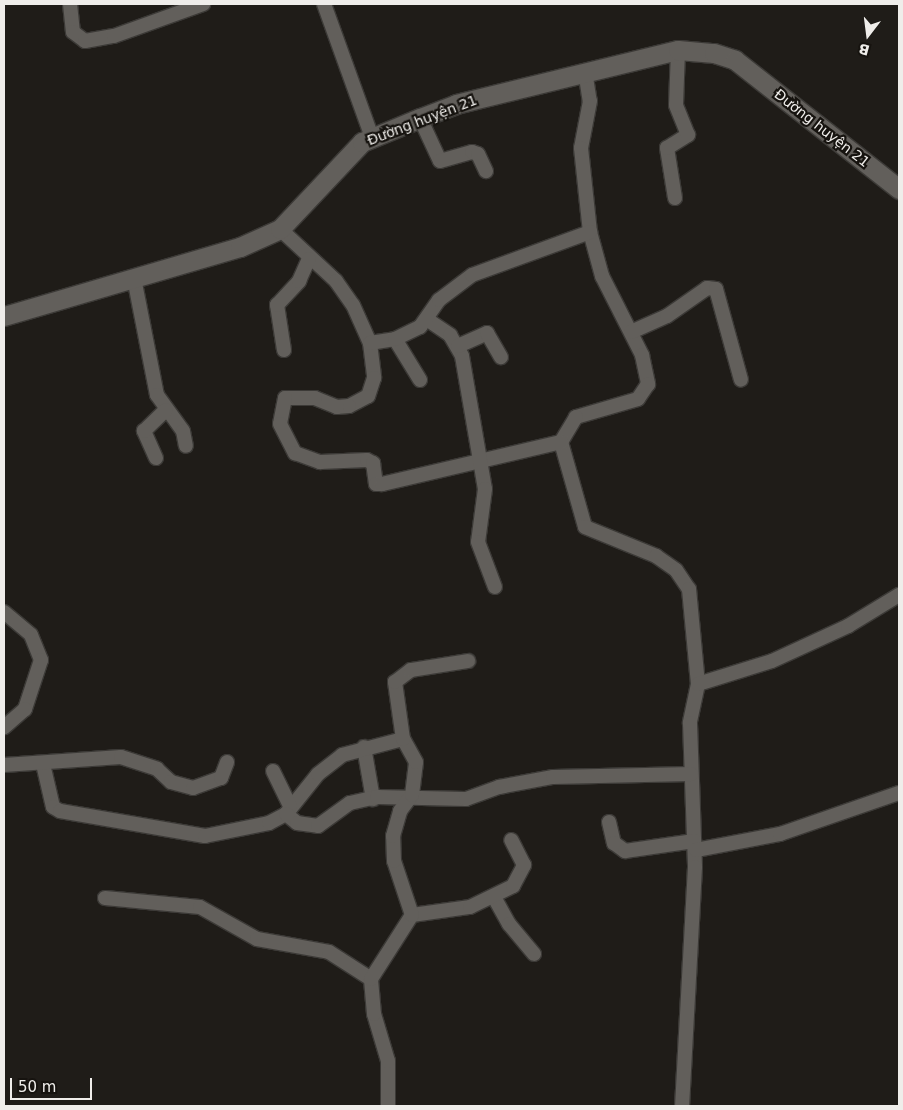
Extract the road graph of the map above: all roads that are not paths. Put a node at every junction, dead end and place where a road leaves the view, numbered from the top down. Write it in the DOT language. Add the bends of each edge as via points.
graph roads {
  1 [pos="70,4"];
  2 [pos="203,4"];
  3 [pos="324,4"];
  4 [pos="678,50"];
  5 [pos="585,71"];
  6 [pos="420,118"];
  7 [pos="372,137"];
  8 [pos="486,171"];
  9 [pos="899,189"];
  10 [pos="675,198"];
  11 [pos="280,229"];
  12 [pos="590,232"];
  13 [pos="308,258"];
  14 [pos="134,278"];
  15 [pos="4,316"];
  16 [pos="428,320"];
  17 [pos="631,332"];
  18 [pos="395,339"];
  19 [pos="370,343"];
  20 [pos="458,346"];
  21 [pos="284,350"];
  22 [pos="501,357"];
  23 [pos="420,380"];
  24 [pos="741,380"];
  25 [pos="166,410"];
  26 [pos="561,442"];
  27 [pos="186,446"];
  28 [pos="156,458"];
  29 [pos="482,458"];
  30 [pos="495,587"];
  31 [pos="899,595"];
  32 [pos="4,612"];
  33 [pos="468,661"];
  34 [pos="698,684"];
  35 [pos="4,727"];
  36 [pos="403,739"];
  37 [pos="364,747"];
  38 [pos="227,762"];
  39 [pos="43,764"];
  40 [pos="4,765"];
  41 [pos="273,771"];
  42 [pos="691,774"];
  43 [pos="899,793"];
  44 [pos="412,795"];
  45 [pos="373,799"];
  46 [pos="288,810"];
  47 [pos="609,822"];
  48 [pos="511,840"];
  49 [pos="695,845"];
  50 [pos="494,896"];
  51 [pos="105,898"];
  52 [pos="412,915"];
  53 [pos="534,954"];
  54 [pos="371,979"];
  55 [pos="388,1106"];
  56 [pos="682,1106"];
  1 -- 2 [label="street" via="73,32 85,41 114,36"];
  3 -- 7 [label="street"];
  4 -- 5 [label="street, Đường huyện 21"];
  4 -- 9 [label="street, Đường huyện 21" via="714,53 735,60"];
  4 -- 10 [label="street" via="676,105 688,136 668,148"];
  5 -- 6 [label="street, Đường huyện 21"];
  5 -- 12 [label="street" via="590,101 581,148"];
  6 -- 7 [label="street, Đường huyện 21"];
  6 -- 8 [label="street" via="440,161 472,152 478,154"];
  7 -- 11 [label="street, Đường huyện 21"];
  11 -- 13 [label="street"];
  11 -- 14 [label="street, Đường huyện 21" via="240,247"];
  12 -- 16 [label="street" via="472,275 440,300"];
  12 -- 17 [label="street" via="602,276"];
  13 -- 19 [label="street" via="344,291"];
  13 -- 21 [label="street" via="299,281 277,305"];
  14 -- 15 [label="street, Đường huyện 21"];
  14 -- 25 [label="street" via="157,395"];
  16 -- 18 [label="street"];
  16 -- 20 [label="street" via="442,328"];
  17 -- 24 [label="street" via="667,316 707,288 716,289"];
  17 -- 26 [label="street" via="642,355 647,390 638,398 576,417"];
  18 -- 19 [label="street"];
  18 -- 23 [label="street"];
  19 -- 29 [label="street" via="374,378 368,396 338,407 315,398 285,398 280,424 295,453 320,462 367,460 373,463 376,484"];
  20 -- 22 [label="street" via="487,333"];
  20 -- 29 [label="street"];
  25 -- 27 [label="street" via="183,431"];
  25 -- 28 [label="street" via="144,431"];
  26 -- 29 [label="street"];
  26 -- 34 [label="street" via="588,530 647,550 686,583"];
  29 -- 30 [label="street" via="485,489 478,542"];
  31 -- 34 [label="street" via="848,626 772,661"];
  32 -- 35 [label="street" via="31,635 41,660 25,709"];
  33 -- 36 [label="street" via="398,676 395,689"];
  34 -- 42 [label="street" via="691,711"];
  36 -- 37 [label="street"];
  36 -- 44 [label="street" via="416,762"];
  37 -- 45 [label="street"];
  37 -- 46 [label="street" via="335,759"];
  38 -- 39 [label="street" via="221,778 193,788 171,782 157,769 121,757"];
  39 -- 40 [label="street"];
  39 -- 46 [label="street" via="53,807 60,811 205,836 270,823"];
  41 -- 46 [label="street"];
  42 -- 44 [label="street" via="553,777 499,787 466,799"];
  42 -- 49 [label="street"];
  43 -- 49 [label="street" via="780,834"];
  44 -- 45 [label="street"];
  44 -- 52 [label="street" via="400,811 393,836 394,861"];
  45 -- 46 [label="street" via="350,803 318,826 297,823"];
  47 -- 49 [label="street" via="614,843 625,851"];
  48 -- 50 [label="street" via="524,865 522,874 513,886"];
  49 -- 56 [label="street"];
  50 -- 52 [label="street" via="457,910"];
  50 -- 53 [label="street" via="509,924"];
  51 -- 54 [label="street" via="200,908 257,939 329,952"];
  52 -- 54 [label="street"];
  54 -- 55 [label="street" via="374,1014 388,1061"];
}
